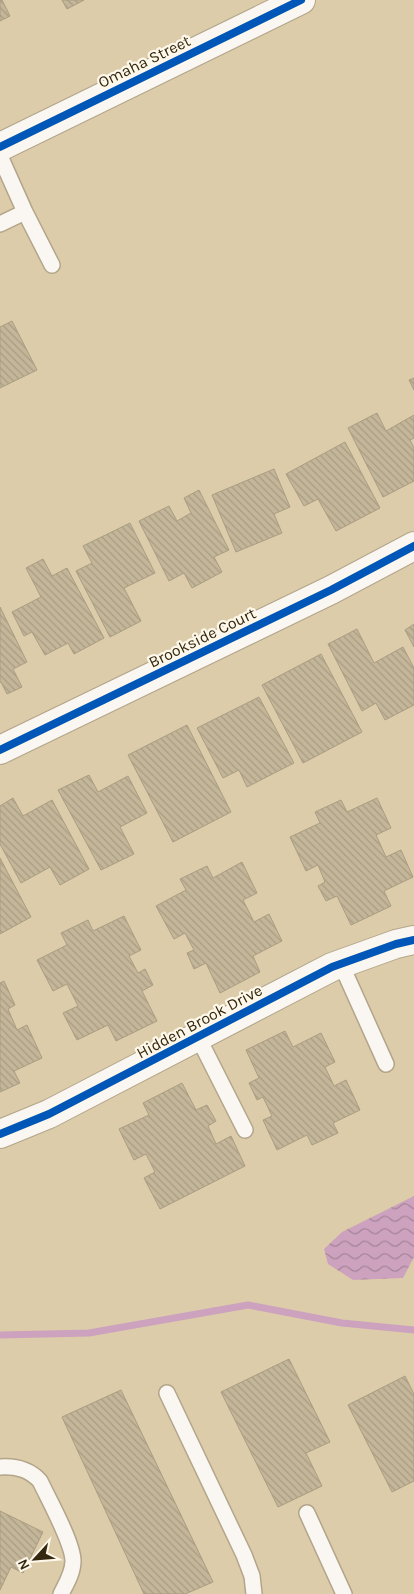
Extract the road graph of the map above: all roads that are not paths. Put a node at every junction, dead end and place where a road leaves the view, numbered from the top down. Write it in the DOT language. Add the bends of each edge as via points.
graph roads {
  1 [pos="301,0"];
  2 [pos="0,147"];
  3 [pos="0,156"];
  4 [pos="25,212"];
  5 [pos="0,224"];
  6 [pos="52,264"];
  7 [pos="414,546"];
  8 [pos="0,750"];
  9 [pos="414,940"];
  10 [pos="341,964"];
  11 [pos="198,1037"];
  12 [pos="386,1064"];
  13 [pos="245,1130"];
  14 [pos="0,1134"];
  15 [pos="167,1394"];
  16 [pos="0,1466"];
  17 [pos="307,1513"];
  18 [pos="61,1594"];
  19 [pos="254,1594"];
  20 [pos="344,1594"];
  1 -- 2 [label="street, Omaha Street"];
  3 -- 4 [label="lane"];
  4 -- 5 [label="lane"];
  4 -- 6 [label="lane"];
  7 -- 8 [label="street, Brookside Court" via="331,590"];
  9 -- 10 [label="street, Hidden Brook Drive"];
  10 -- 11 [label="street, Hidden Brook Drive"];
  10 -- 12 [label="lane"];
  11 -- 13 [label="lane"];
  11 -- 14 [label="street, Hidden Brook Drive" via="49,1114"];
  15 -- 19 [label="lane" via="244,1555 252,1576"];
  16 -- 18 [label="lane" via="23,1468 40,1481 71,1548 72,1572"];
  17 -- 20 [label="lane"];
}
